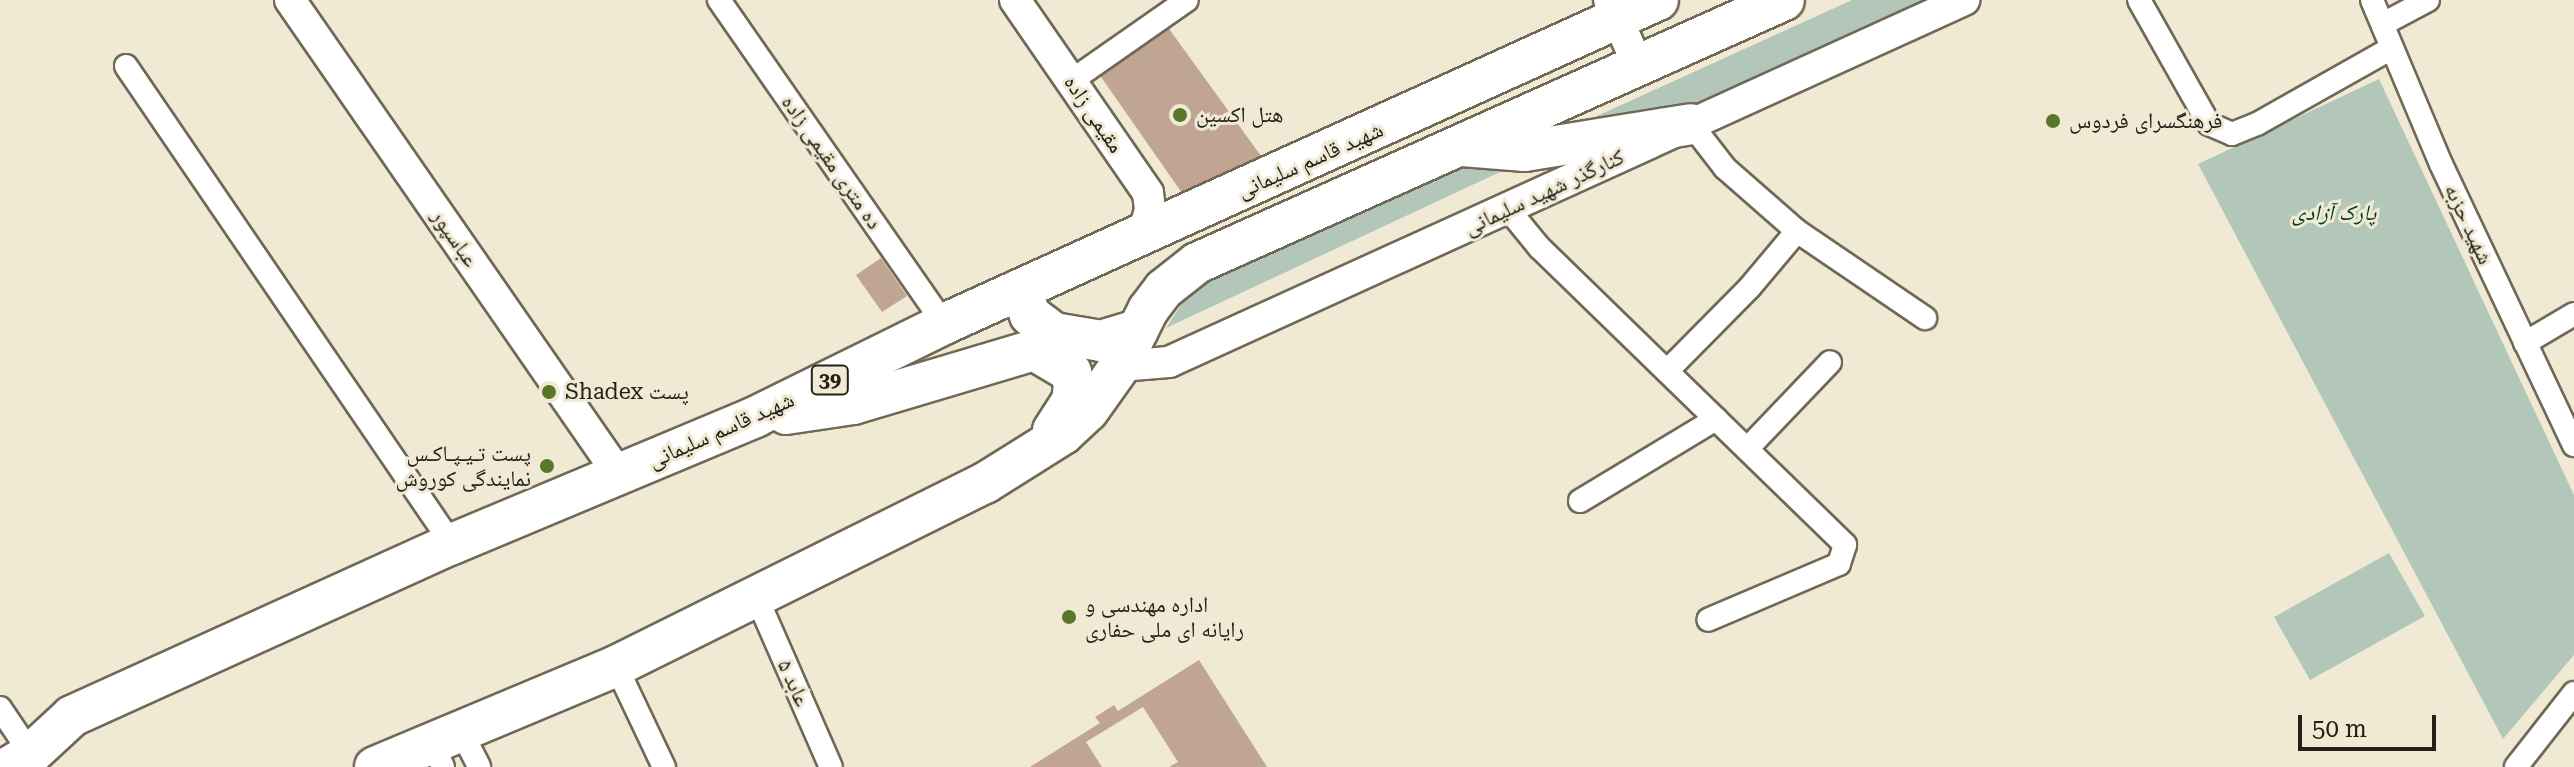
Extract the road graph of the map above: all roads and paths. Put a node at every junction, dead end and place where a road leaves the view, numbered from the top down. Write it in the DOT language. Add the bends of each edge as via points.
graph roads {
  1 [pos="290,0"];
  2 [pos="719,0"];
  3 [pos="1015,0"];
  4 [pos="1037,0"];
  5 [pos="1187,0"];
  6 [pos="1658,0"];
  7 [pos="1784,0"];
  8 [pos="1964,0"];
  9 [pos="2139,0"];
  10 [pos="2372,0"];
  11 [pos="2428,0"];
  12 [pos="1613,9"];
  13 [pos="2383,24"];
  14 [pos="2392,48"];
  15 [pos="1638,65"];
  16 [pos="126,66"];
  17 [pos="1079,76"];
  18 [pos="1691,124"];
  19 [pos="1458,146"];
  20 [pos="1508,209"];
  21 [pos="1187,216"];
  22 [pos="1797,231"];
  23 [pos="1143,235"];
  24 [pos="1027,287"];
  25 [pos="2574,314"];
  26 [pos="1925,318"];
  27 [pos="944,324"];
  28 [pos="1138,330"];
  29 [pos="2525,343"];
  30 [pos="1830,362"];
  31 [pos="1120,366"];
  32 [pos="1667,371"];
  33 [pos="755,417"];
  34 [pos="1716,419"];
  35 [pos="2573,442"];
  36 [pos="1747,449"];
  37 [pos="1034,450"];
  38 [pos="620,476"];
  39 [pos="1580,501"];
  40 [pos="452,544"];
  41 [pos="757,598"];
  42 [pos="1708,620"];
  43 [pos="616,666"];
  44 [pos="2574,693"];
  45 [pos="0,708"];
  46 [pos="454,753"];
  47 [pos="20,760"];
  48 [pos="375,767"];
  49 [pos="664,767"];
  50 [pos="831,767"];
  51 [pos="2516,767"];
  1 -- 38 [label="main road, عباسپور"];
  2 -- 27 [label="street, ده متری مقیمی زاده"];
  3 -- 17 [label="main road, مقیمی زاده"];
  4 -- 17 [label="main road"];
  5 -- 17 [label="street"];
  6 -- 12 [label="highway, شهید قاسم سلیمانی / 39"];
  7 -- 15 [label="highway"];
  8 -- 18 [label="main road, کنارگذر شهید سلیمانی"];
  9 -- 14 [label="street" via="2209,124 2232,134"];
  10 -- 13 [label="street, شهید حزبه"];
  11 -- 13 [label="street"];
  12 -- 15 [label="main road"];
  12 -- 21 [label="highway, شهید قاسم سلیمانی / 39"];
  13 -- 14 [label="street, شهید حزبه"];
  14 -- 29 [label="street, شهید حزبه"];
  15 -- 19 [label="highway"];
  16 -- 40 [label="street"];
  17 -- 21 [label="main road"];
  17 -- 23 [label="main road, مقیمی زاده" via="1148,193"];
  18 -- 19 [label="highway" via="1525,151"];
  18 -- 20 [label="main road, کنارگذر شهید سلیمانی"];
  18 -- 22 [label="street" via="1725,168"];
  19 -- 28 [label="highway" via="1197,263 1164,289"];
  20 -- 31 [label="main road, کنارگذر شهید سلیمانی" via="1169,362"];
  20 -- 32 [label="street" via="1539,247"];
  21 -- 23 [label="highway, شهید قاسم سلیمانی / 39"];
  22 -- 26 [label="street"];
  22 -- 32 [label="street"];
  23 -- 24 [label="highway, شهید قاسم سلیمانی / 39"];
  24 -- 27 [label="highway, شهید قاسم سلیمانی / 39"];
  24 -- 28 [label="highway" via="1024,297 1030,315 1054,333 1101,341"];
  25 -- 29 [label="street"];
  27 -- 33 [label="highway, شهید قاسم سلیمانی / 39"];
  28 -- 31 [label="highway"];
  29 -- 35 [label="street, شهید حزبه"];
  30 -- 36 [label="street"];
  31 -- 37 [label="highway" via="1088,411 1063,434"];
  32 -- 34 [label="street"];
  33 -- 37 [label="highway" via="853,404 1034,350 1071,372 1074,385 1072,401 1058,425"];
  33 -- 38 [label="highway, شهید قاسم سلیمانی / 39"];
  34 -- 36 [label="street"];
  34 -- 39 [label="street"];
  36 -- 42 [label="street" via="1845,545 1839,564"];
  37 -- 41 [label="highway" via="985,483"];
  38 -- 40 [label="highway, شهید قاسم سلیمانی / 39"];
  40 -- 47 [label="highway, شهید قاسم سلیمانی / 39" via="72,716"];
  41 -- 43 [label="highway"];
  41 -- 50 [label="street, عابد ۵"];
  43 -- 46 [label="highway"];
  43 -- 49 [label="street"];
  44 -- 51 [label="street"];
  45 -- 47 [label="street"];
  46 -- 48 [label="highway"];
}
